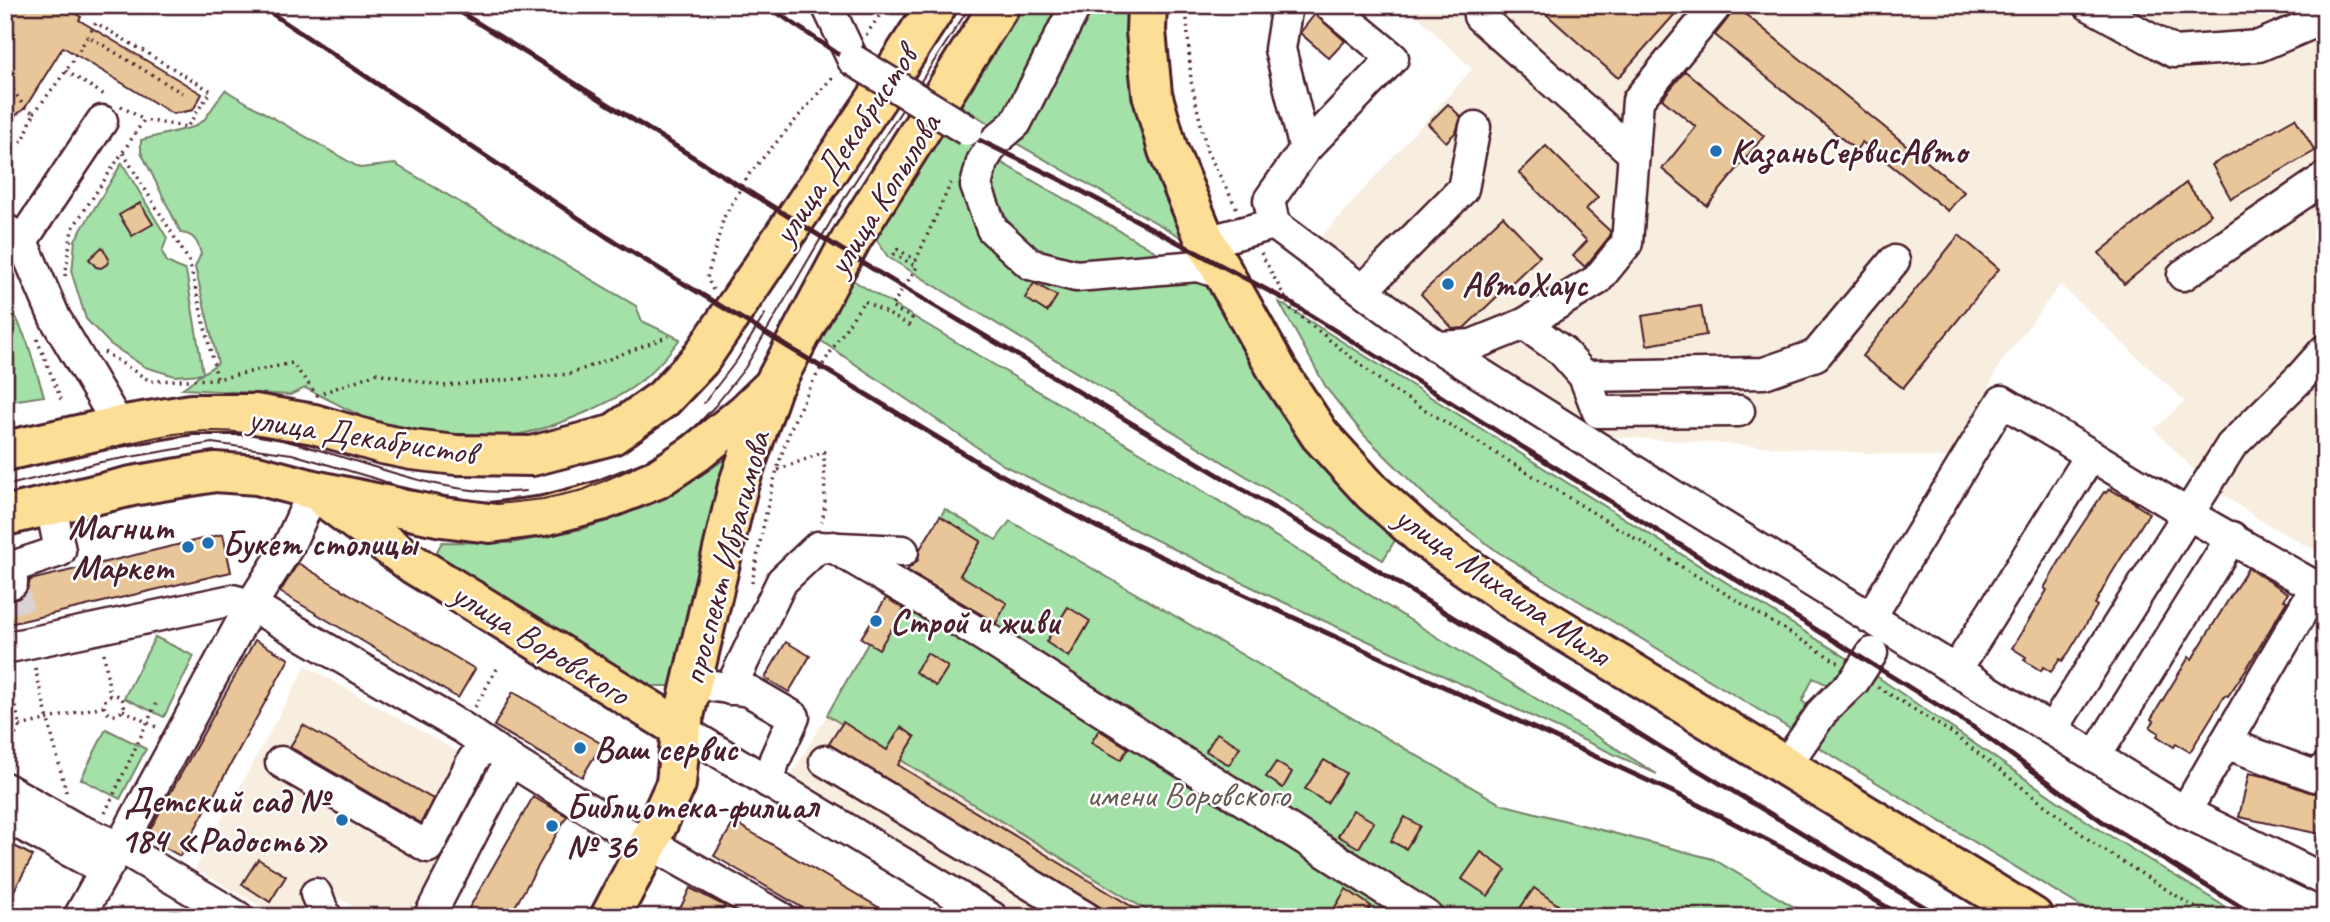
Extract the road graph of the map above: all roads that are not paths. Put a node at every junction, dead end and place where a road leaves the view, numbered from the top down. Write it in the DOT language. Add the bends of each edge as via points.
graph roads {
  1 [pos="827,5"];
  2 [pos="1000,5"];
  3 [pos="1076,5"];
  4 [pos="1146,5"];
  5 [pos="1287,5"];
  6 [pos="1329,5"];
  7 [pos="2089,5"];
  8 [pos="1716,6"];
  9 [pos="933,11"];
  10 [pos="1479,16"];
  11 [pos="2325,18"];
  12 [pos="102,121"];
  13 [pos="1475,127"];
  14 [pos="995,141"];
  15 [pos="1305,149"];
  16 [pos="1634,153"];
  17 [pos="2325,178"];
  18 [pos="1261,227"];
  19 [pos="14,235"];
  20 [pos="1214,258"];
  21 [pos="1894,261"];
  22 [pos="2183,275"];
  23 [pos="1363,290"];
  24 [pos="1524,324"];
  25 [pos="1438,347"];
  26 [pos="2325,350"];
  27 [pos="1584,376"];
  28 [pos="772,388"];
  29 [pos="1739,411"];
  30 [pos="119,426"];
  31 [pos="412,450"];
  32 [pos="5,452"];
  33 [pos="2091,455"];
  34 [pos="314,490"];
  35 [pos="51,505"];
  36 [pos="405,510"];
  37 [pos="2188,514"];
  38 [pos="5,516"];
  39 [pos="2232,537"];
  40 [pos="825,547"];
  41 [pos="902,551"];
  42 [pos="413,564"];
  43 [pos="12,583"];
  44 [pos="2320,589"];
  45 [pos="251,605"];
  46 [pos="1870,618"];
  47 [pos="20,638"];
  48 [pos="1865,664"];
  49 [pos="1956,670"];
  50 [pos="692,683"];
  51 [pos="730,689"];
  52 [pos="681,729"];
  53 [pos="2052,730"];
  54 [pos="474,736"];
  55 [pos="2225,743"];
  56 [pos="2095,757"];
  57 [pos="510,760"];
  58 [pos="825,761"];
  59 [pos="281,762"];
  60 [pos="1785,766"];
  61 [pos="2325,768"];
  62 [pos="768,782"];
  63 [pos="5,788"];
  64 [pos="2185,813"];
  65 [pos="5,816"];
  66 [pos="638,839"];
  67 [pos="99,845"];
  68 [pos="2325,880"];
  69 [pos="747,908"];
  70 [pos="973,912"];
  71 [pos="79,917"];
  72 [pos="238,917"];
  73 [pos="429,917"];
  74 [pos="585,917"];
  75 [pos="610,917"];
  76 [pos="780,917"];
  77 [pos="1085,917"];
  78 [pos="1428,917"];
  79 [pos="2033,917"];
  1 -- 14 [label="street, bridge" via="852,58 967,130"];
  2 -- 28 [label="main road, улица Копылова" via="852,238"];
  3 -- 14 [label="street" via="1016,123"];
  4 -- 20 [label="main road, улица Михаила Миля" via="1152,94 1168,149"];
  5 -- 15 [label="street" via="1280,49"];
  6 -- 15 [label="street" via="1393,58"];
  7 -- 11 [label="street" via="2174,51 2259,46"];
  8 -- 16 [label="street" via="1638,100"];
  9 -- 31 [label="main road, улица Декабристов" via="701,360 663,399 612,435 532,456"];
  10 -- 16 [label="street"];
  12 -- 19 [label="street"];
  13 -- 23 [label="street" via="1463,189"];
  14 -- 20 [label="street" via="982,162 976,186 992,229 1030,264 1076,276 1198,266"];
  15 -- 18 [label="street" via="1269,200"];
  16 -- 24 [label="street" via="1627,243 1597,280"];
  17 -- 22 [label="street" via="2238,253"];
  18 -- 20 [label="street"];
  18 -- 23 [label="street"];
  19 -- 30 [label="street" via="55,318"];
  20 -- 60 [label="main road, улица Михаила Миля" via="1320,435 1372,492 1423,537 1517,603"];
  21 -- 27 [label="street" via="1816,355 1764,373"];
  23 -- 25 [label="street"];
  24 -- 25 [label="street" via="1472,345"];
  24 -- 27 [label="street" via="1562,351"];
  25 -- 46 [label="street"];
  26 -- 37 [label="street" via="2231,446"];
  27 -- 29 [label="street" via="1598,412"];
  28 -- 36 [label="main road, улица Декабристов" via="696,453 657,479 601,501 544,516 490,523"];
  28 -- 50 [label="main road, проспект Ибрагимова" via="738,486"];
  30 -- 31 [label="main road, улица Декабристов" via="191,414 255,414"];
  30 -- 32 [label="main road, улица Декабристов"];
  31 -- 36 [label="main road, улица Воровского"];
  33 -- 37 [label="street"];
  33 -- 46 [label="street" via="2003,401"];
  33 -- 49 [label="street"];
  34 -- 35 [label="main road, улица Декабристов" via="257,475 215,472"];
  34 -- 36 [label="main road, улица Декабристов"];
  34 -- 42 [label="main road, улица Воровского"];
  34 -- 45 [label="street" via="289,545"];
  35 -- 38 [label="main road, улица Декабристов"];
  35 -- 43 [label="street" via="60,551 12,567"];
  36 -- 42 [label="main road, улица Воровского"];
  37 -- 39 [label="street"];
  37 -- 53 [label="street"];
  39 -- 44 [label="street"];
  39 -- 56 [label="street"];
  40 -- 41 [label="street"];
  40 -- 51 [label="street" via="782,581"];
  40 -- 78 [label="street" via="982,635"];
  42 -- 52 [label="main road, улица Воровского"];
  44 -- 55 [label="street"];
  45 -- 47 [label="street" via="232,600"];
  45 -- 54 [label="street"];
  45 -- 67 [label="street" via="177,739"];
  46 -- 49 [label="street"];
  48 -- 60 [label="street" via="1823,711"];
  49 -- 53 [label="street"];
  50 -- 51 [label="street"];
  50 -- 52 [label="main road, проспект Ибрагимова"];
  51 -- 62 [label="street" via="749,691 794,717"];
  52 -- 62 [label="street, улица Воровского"];
  52 -- 66 [label="main road, проспект Ибрагимова"];
  53 -- 56 [label="street"];
  54 -- 57 [label="street"];
  54 -- 59 [label="street" via="473,760 428,847"];
  55 -- 61 [label="street" via="2315,776"];
  55 -- 64 [label="street"];
  56 -- 64 [label="street"];
  57 -- 66 [label="street"];
  57 -- 73 [label="street"];
  58 -- 77 [label="street"];
  60 -- 79 [label="main road, улица Михаила Миля"];
  62 -- 70 [label="street, улица Воровского"];
  63 -- 67 [label="street"];
  64 -- 68 [label="street"];
  65 -- 67 [label="street"];
  66 -- 69 [label="street"];
  66 -- 74 [label="main road, проспект Ибрагимова"];
  66 -- 75 [label="main road, проспект Ибрагимова"];
  67 -- 71 [label="street"];
  67 -- 72 [label="street"];
  69 -- 76 [label="street"];
}
